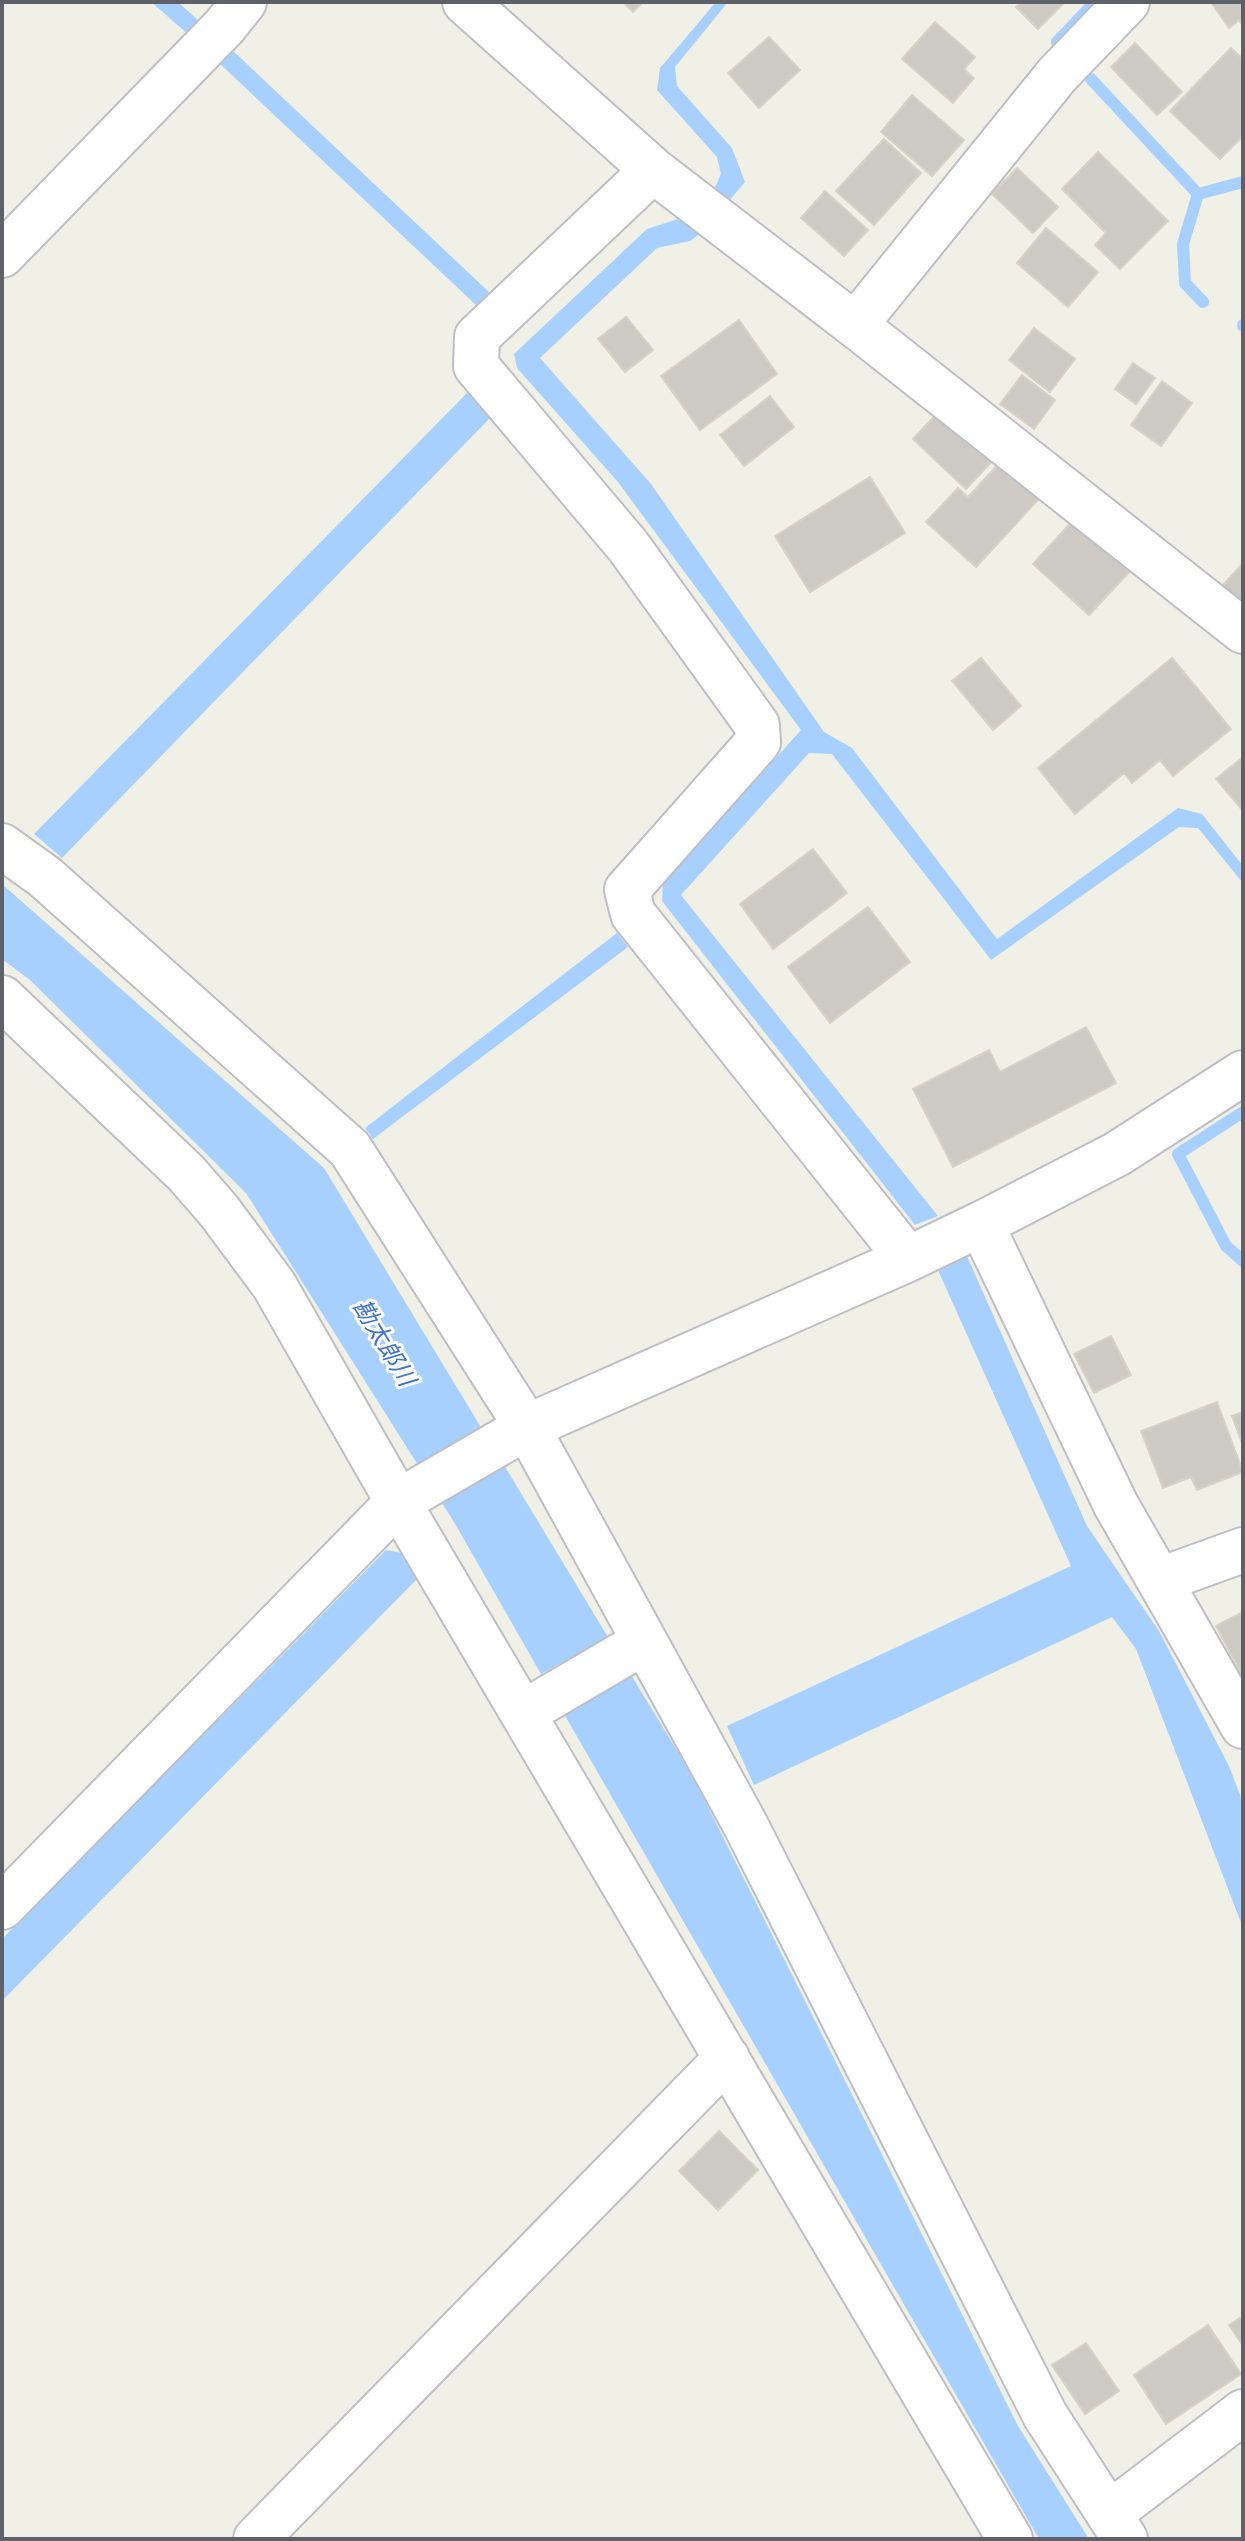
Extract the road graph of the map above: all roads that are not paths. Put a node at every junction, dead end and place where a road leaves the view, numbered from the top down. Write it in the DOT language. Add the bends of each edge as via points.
graph roads {
  1 [pos="244,2"];
  2 [pos="465,2"];
  3 [pos="1127,2"];
  4 [pos="653,170"];
  5 [pos="2,255"];
  6 [pos="855,325"];
  7 [pos="1243,631"];
  8 [pos="2,846"];
  9 [pos="2,998"];
  10 [pos="1243,1073"];
  11 [pos="981,1224"];
  12 [pos="908,1259"];
  13 [pos="527,1427"];
  14 [pos="398,1502"];
  15 [pos="1243,1550"];
  16 [pos="1160,1580"];
  17 [pos="644,1642"];
  18 [pos="523,1713"];
  19 [pos="1243,1726"];
  20 [pos="2,1907"];
  21 [pos="727,2058"];
  22 [pos="1243,2412"];
  23 [pos="1119,2532"];
  24 [pos="256,2539"];
  25 [pos="1010,2539"];
  1 -- 5 [label="street"];
  2 -- 4 [label="street"];
  3 -- 6 [label="street" via="1057,75"];
  4 -- 6 [label="street"];
  4 -- 12 [label="street" via="477,337 476,366 628,546 757,725 758,742 627,890 633,914"];
  6 -- 7 [label="street"];
  8 -- 13 [label="street" via="45,877 350,1149"];
  9 -- 14 [label="street" via="186,1173 219,1211 274,1285"];
  10 -- 11 [label="street" via="1117,1154"];
  11 -- 12 [label="street"];
  11 -- 16 [label="street" via="1116,1505"];
  12 -- 13 [label="street"];
  13 -- 14 [label="street"];
  13 -- 17 [label="street"];
  14 -- 18 [label="street"];
  14 -- 20 [label="street"];
  15 -- 16 [label="street"];
  16 -- 19 [label="street"];
  17 -- 18 [label="street"];
  17 -- 23 [label="street" via="746,1826 1045,2415"];
  18 -- 21 [label="street"];
  21 -- 24 [label="street"];
  21 -- 25 [label="street"];
  22 -- 23 [label="street"];
}
